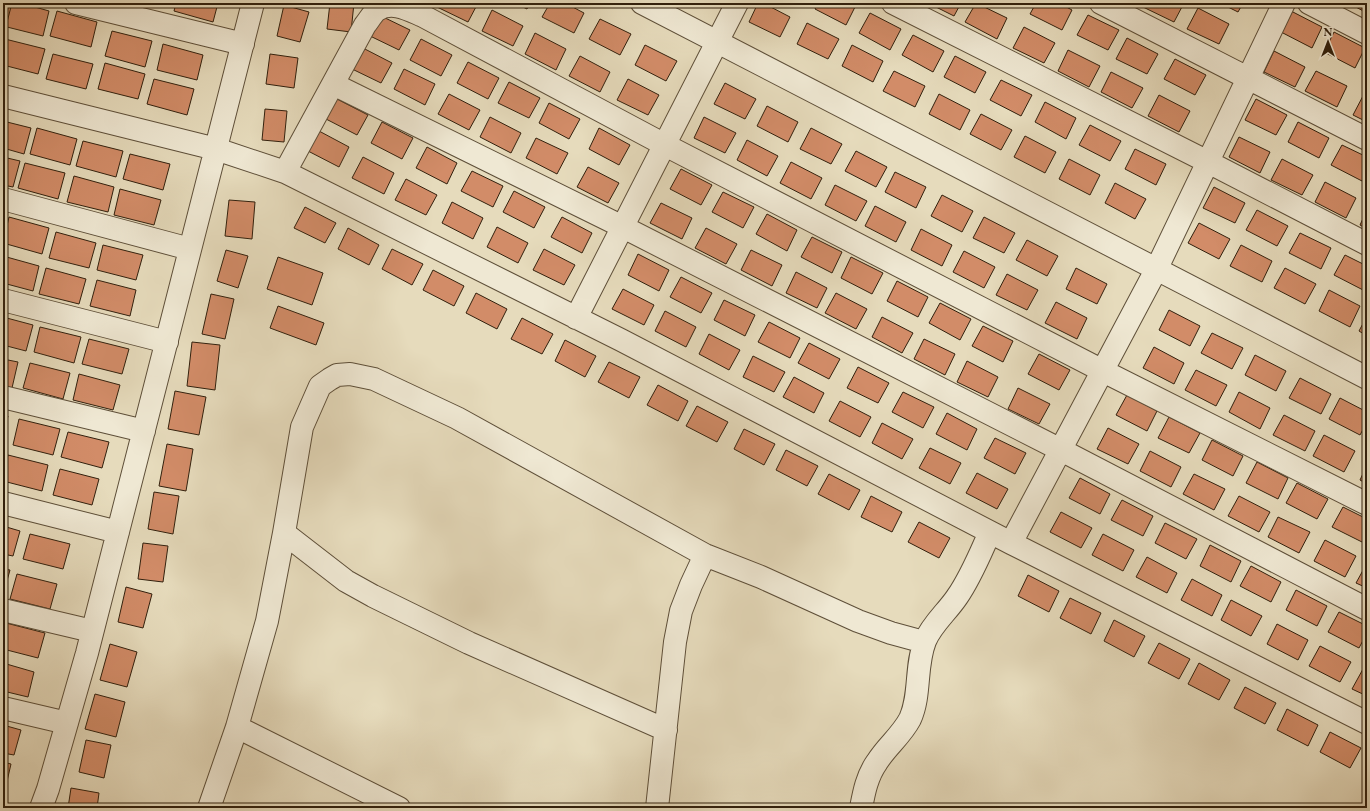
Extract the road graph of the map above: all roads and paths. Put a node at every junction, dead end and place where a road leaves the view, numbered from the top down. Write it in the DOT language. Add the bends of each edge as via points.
graph roads {
  1 [pos="76,3"];
  2 [pos="252,3"];
  3 [pos="642,3"];
  4 [pos="737,3"];
  5 [pos="892,3"];
  6 [pos="1101,3"];
  7 [pos="1284,3"];
  8 [pos="1309,3"];
  9 [pos="1367,33"];
  10 [pos="717,42"];
  11 [pos="243,44"];
  12 [pos="1248,79"];
  13 [pos="333,84"];
  14 [pos="3,96"];
  15 [pos="1367,140"];
  16 [pos="665,145"];
  17 [pos="216,149"];
  18 [pos="1208,162"];
  19 [pos="285,172"];
  20 [pos="3,199"];
  21 [pos="623,227"];
  22 [pos="1367,244"];
  23 [pos="190,249"];
  24 [pos="1156,270"];
  25 [pos="3,300"];
  26 [pos="576,318"];
  27 [pos="167,342"];
  28 [pos="1103,371"];
  29 [pos="1367,378"];
  30 [pos="3,396"];
  31 [pos="144,431"];
  32 [pos="1061,450"];
  33 [pos="3,502"];
  34 [pos="1367,504"];
  35 [pos="118,532"];
  36 [pos="990,532"];
  37 [pos="284,533"];
  38 [pos="1011,543"];
  39 [pos="705,555"];
  40 [pos="1367,609"];
  41 [pos="3,610"];
  42 [pos="92,631"];
  43 [pos="924,642"];
  44 [pos="3,708"];
  45 [pos="67,723"];
  46 [pos="1367,723"];
  47 [pos="237,727"];
  48 [pos="666,730"];
  49 [pos="41,808"];
  50 [pos="209,808"];
  51 [pos="399,808"];
  52 [pos="657,808"];
  53 [pos="861,808"];
  1 -- 11 [label="street"];
  2 -- 11 [label="street"];
  3 -- 10 [label="street"];
  4 -- 10 [label="street"];
  5 -- 18 [label="street"];
  6 -- 12 [label="street"];
  7 -- 12 [label="street"];
  8 -- 9 [label="street"];
  10 -- 16 [label="street"];
  10 -- 24 [label="street"];
  11 -- 17 [label="street"];
  12 -- 15 [label="street"];
  12 -- 18 [label="street"];
  13 -- 16 [label="street" via="365,25 377,10 388,6 404,7"];
  13 -- 19 [label="street"];
  13 -- 21 [label="street"];
  14 -- 17 [label="street"];
  16 -- 21 [label="street"];
  16 -- 28 [label="street"];
  17 -- 19 [label="street"];
  17 -- 23 [label="street"];
  18 -- 22 [label="street"];
  18 -- 24 [label="street"];
  19 -- 26 [label="street"];
  20 -- 23 [label="street"];
  21 -- 26 [label="street"];
  21 -- 32 [label="street"];
  23 -- 27 [label="street"];
  24 -- 28 [label="street"];
  24 -- 29 [label="street"];
  25 -- 27 [label="street"];
  26 -- 36 [label="street"];
  27 -- 31 [label="street"];
  28 -- 32 [label="street"];
  28 -- 34 [label="street"];
  30 -- 31 [label="street"];
  31 -- 35 [label="street"];
  32 -- 38 [label="street"];
  32 -- 40 [label="street"];
  33 -- 35 [label="street"];
  35 -- 42 [label="street"];
  36 -- 38 [label="street"];
  36 -- 43 [label="street" via="966,584"];
  37 -- 39 [label="street" via="302,427 307,414 320,386 337,375 350,374 374,379 457,418"];
  37 -- 47 [label="street" via="267,621"];
  37 -- 48 [label="street" via="346,581 373,596 469,643"];
  38 -- 46 [label="street"];
  39 -- 43 [label="street" via="858,621"];
  39 -- 48 [label="street" via="681,611 675,642"];
  41 -- 42 [label="street"];
  42 -- 45 [label="street"];
  43 -- 53 [label="street" via="912,714 904,730 876,763 865,787"];
  44 -- 45 [label="street"];
  45 -- 49 [label="street"];
  47 -- 50 [label="street"];
  47 -- 51 [label="street"];
  48 -- 52 [label="street"];
}
